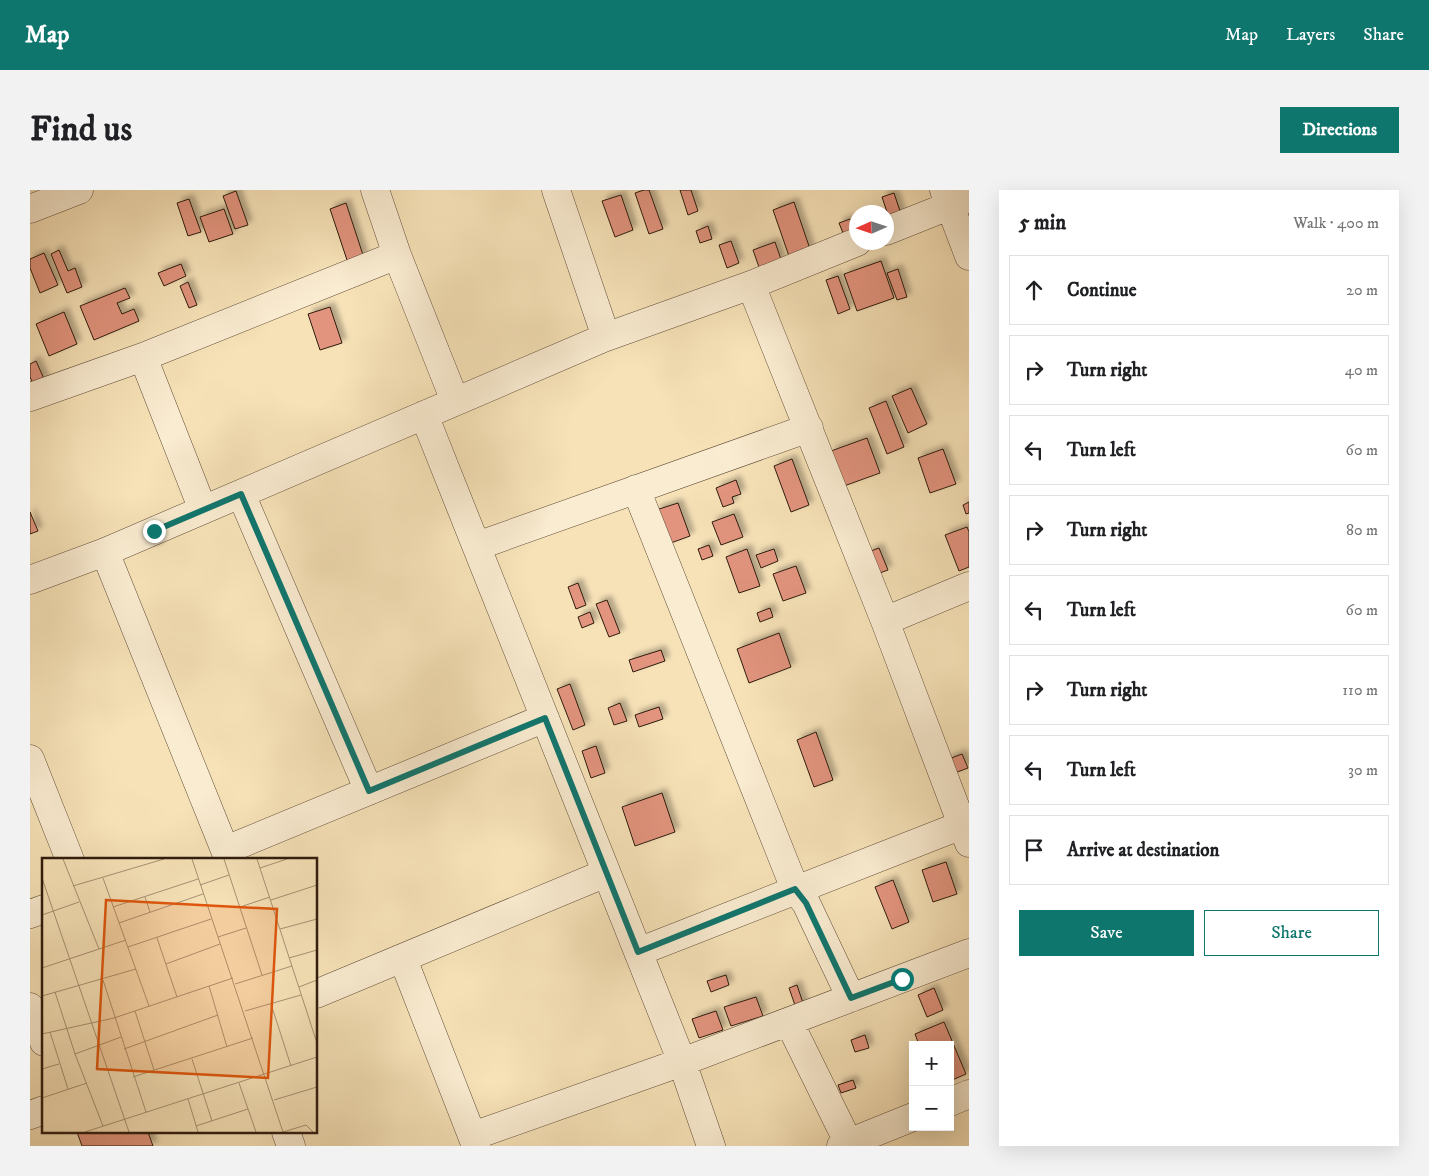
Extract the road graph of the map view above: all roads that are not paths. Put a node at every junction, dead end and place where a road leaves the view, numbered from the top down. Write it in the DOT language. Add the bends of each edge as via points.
graph roads {
  1 [pos="79,190"];
  2 [pos="375,190"];
  3 [pos="561,191"];
  4 [pos="954,198"];
  5 [pos="30,209"];
  6 [pos="894,227"];
  7 [pos="849,245"];
  8 [pos="398,255"];
  9 [pos="969,256"];
  10 [pos="751,285"];
  11 [pos="606,337"];
  12 [pos="143,358"];
  13 [pos="30,397"];
  14 [pos="455,400"];
  15 [pos="424,415"];
  16 [pos="809,428"];
  17 [pos="636,489"];
  18 [pos="241,494"];
  19 [pos="204,510"];
  20 [pos="477,546"];
  21 [pos="106,552"];
  22 [pos="30,580"];
  23 [pos="969,586"];
  24 [pos="885,621"];
  25 [pos="545,718"];
  26 [pos="30,759"];
  27 [pos="369,791"];
  28 [pos="966,834"];
  29 [pos="228,855"];
  30 [pos="69,858"];
  31 [pos="606,873"];
  32 [pos="795,889"];
  33 [pos="42,910"];
  34 [pos="30,914"];
  35 [pos="638,952"];
  36 [pos="969,953"];
  37 [pos="403,959"];
  38 [pos="318,993"];
  39 [pos="851,998"];
  40 [pos="30,1007"];
  41 [pos="789,1022"];
  42 [pos="42,1037"];
  43 [pos="682,1062"];
  44 [pos="969,1094"];
  45 [pos="954,1100"];
  46 [pos="42,1111"];
  47 [pos="30,1116"];
  48 [pos="909,1119"];
  49 [pos="287,1134"];
  50 [pos="474,1141"];
  51 [pos="846,1145"];
  52 [pos="291,1146"];
  53 [pos="711,1146"];
  1 -- 5 [label="street"];
  2 -- 8 [label="street"];
  3 -- 11 [label="street"];
  4 -- 6 [label="street"];
  4 -- 9 [label="street"];
  7 -- 10 [label="street"];
  8 -- 12 [label="street"];
  8 -- 14 [label="street"];
  10 -- 11 [label="street"];
  10 -- 16 [label="street"];
  11 -- 14 [label="street"];
  12 -- 13 [label="street"];
  12 -- 19 [label="street"];
  14 -- 15 [label="street"];
  15 -- 18 [label="street"];
  15 -- 20 [label="street"];
  16 -- 17 [label="street"];
  16 -- 24 [label="street"];
  17 -- 20 [label="street"];
  17 -- 32 [label="street"];
  18 -- 19 [label="street"];
  18 -- 27 [label="street"];
  19 -- 21 [label="street"];
  20 -- 25 [label="street"];
  21 -- 22 [label="street"];
  21 -- 29 [label="street"];
  23 -- 24 [label="street"];
  24 -- 28 [label="street"];
  25 -- 27 [label="street"];
  25 -- 31 [label="street"];
  26 -- 30 [label="street"];
  27 -- 29 [label="street"];
  28 -- 32 [label="street"];
  31 -- 35 [label="street"];
  31 -- 37 [label="street"];
  32 -- 35 [label="street"];
  32 -- 39 [label="street" via="806,903"];
  33 -- 34 [label="street"];
  35 -- 43 [label="street"];
  36 -- 39 [label="street"];
  37 -- 38 [label="street"];
  37 -- 50 [label="street"];
  39 -- 41 [label="street"];
  40 -- 42 [label="street"];
  41 -- 43 [label="street"];
  41 -- 51 [label="street"];
  43 -- 50 [label="street"];
  43 -- 53 [label="street"];
  44 -- 45 [label="street"];
  46 -- 47 [label="street"];
  48 -- 51 [label="street"];
  49 -- 52 [label="street"];
}
